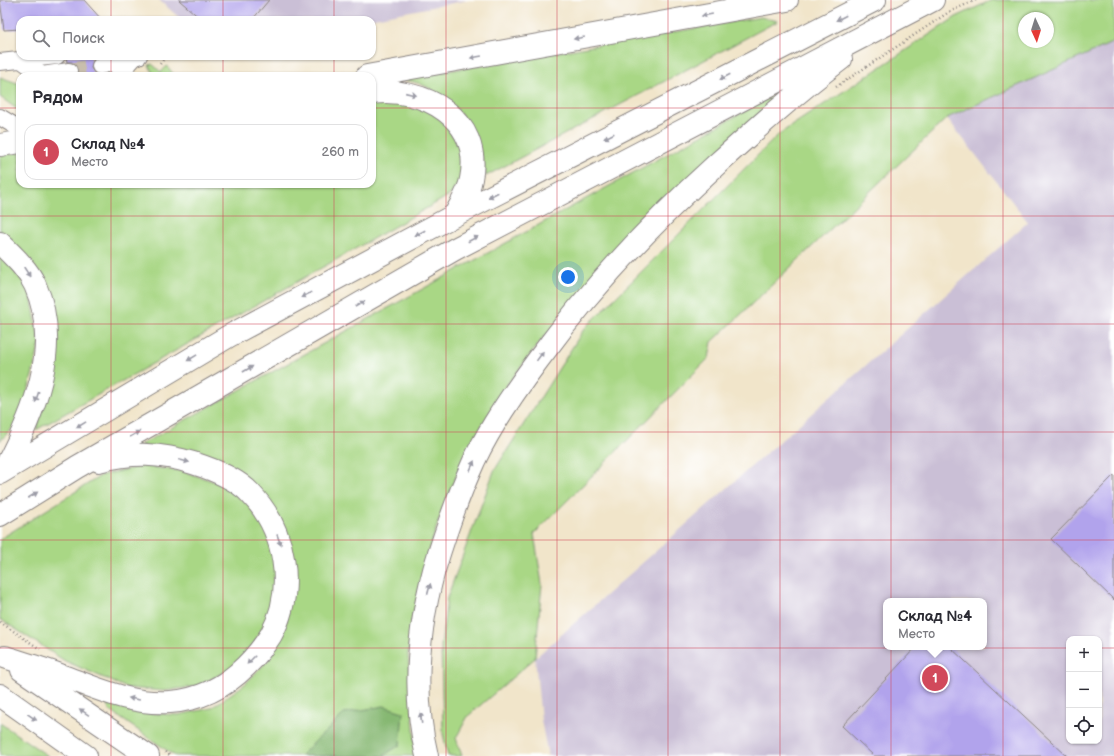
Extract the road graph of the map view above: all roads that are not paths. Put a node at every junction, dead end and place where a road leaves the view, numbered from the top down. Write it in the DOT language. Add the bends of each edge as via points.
graph roads {
  1 [pos="787,0"];
  2 [pos="875,0"];
  3 [pos="933,0"];
  4 [pos="914,9"];
  5 [pos="21,60"];
  6 [pos="122,60"];
  7 [pos="133,60"];
  8 [pos="0,62"];
  9 [pos="100,66"];
  10 [pos="69,71"];
  11 [pos="39,72"];
  12 [pos="62,72"];
  13 [pos="122,72"];
  14 [pos="376,74"];
  15 [pos="376,94"];
  16 [pos="0,117"];
  17 [pos="16,127"];
  18 [pos="16,143"];
  19 [pos="0,145"];
  20 [pos="455,215"];
  21 [pos="0,243"];
  22 [pos="77,468"];
  23 [pos="2,472"];
  24 [pos="0,515"];
  25 [pos="2,656"];
  26 [pos="0,695"];
  27 [pos="86,756"];
  28 [pos="148,756"];
  29 [pos="427,756"];
  1 -- 14 [label="highway, one-way"];
  2 -- 20 [label="highway, one-way"];
  3 -- 4 [label="highway"];
  22 -- 4 [label="highway, one-way" via="455,249"];
  29 -- 4 [label="highway, one-way" via="419,688 419,659 425,605 440,551 462,490 474,461 509,400 559,330 620,259 678,199 801,89"];
  5 -- 8 [label="street"];
  5 -- 11 [label="street"];
  6 -- 9 [label="street"];
  7 -- 13 [label="street"];
  10 -- 12 [label="street"];
  15 -- 20 [label="highway, one-way" via="403,92 422,97 445,109 457,121 471,151 472,164 466,195"];
  16 -- 17 [label="street"];
  18 -- 19 [label="highway"];
  20 -- 23 [label="highway, one-way" via="229,336"];
  21 -- 23 [label="highway, one-way" via="22,265 35,284 47,328 39,394 21,438"];
  24 -- 22 [label="highway, one-way"];
  22 -- 25 [label="highway, one-way" via="137,454 161,456 208,468 231,479 249,492 274,526 282,548 285,568 280,612 270,635 242,670 226,683 204,695 186,700 170,702 132,699"];
  28 -- 25 [label="highway, one-way"];
  26 -- 27 [label="highway, one-way"];
}
